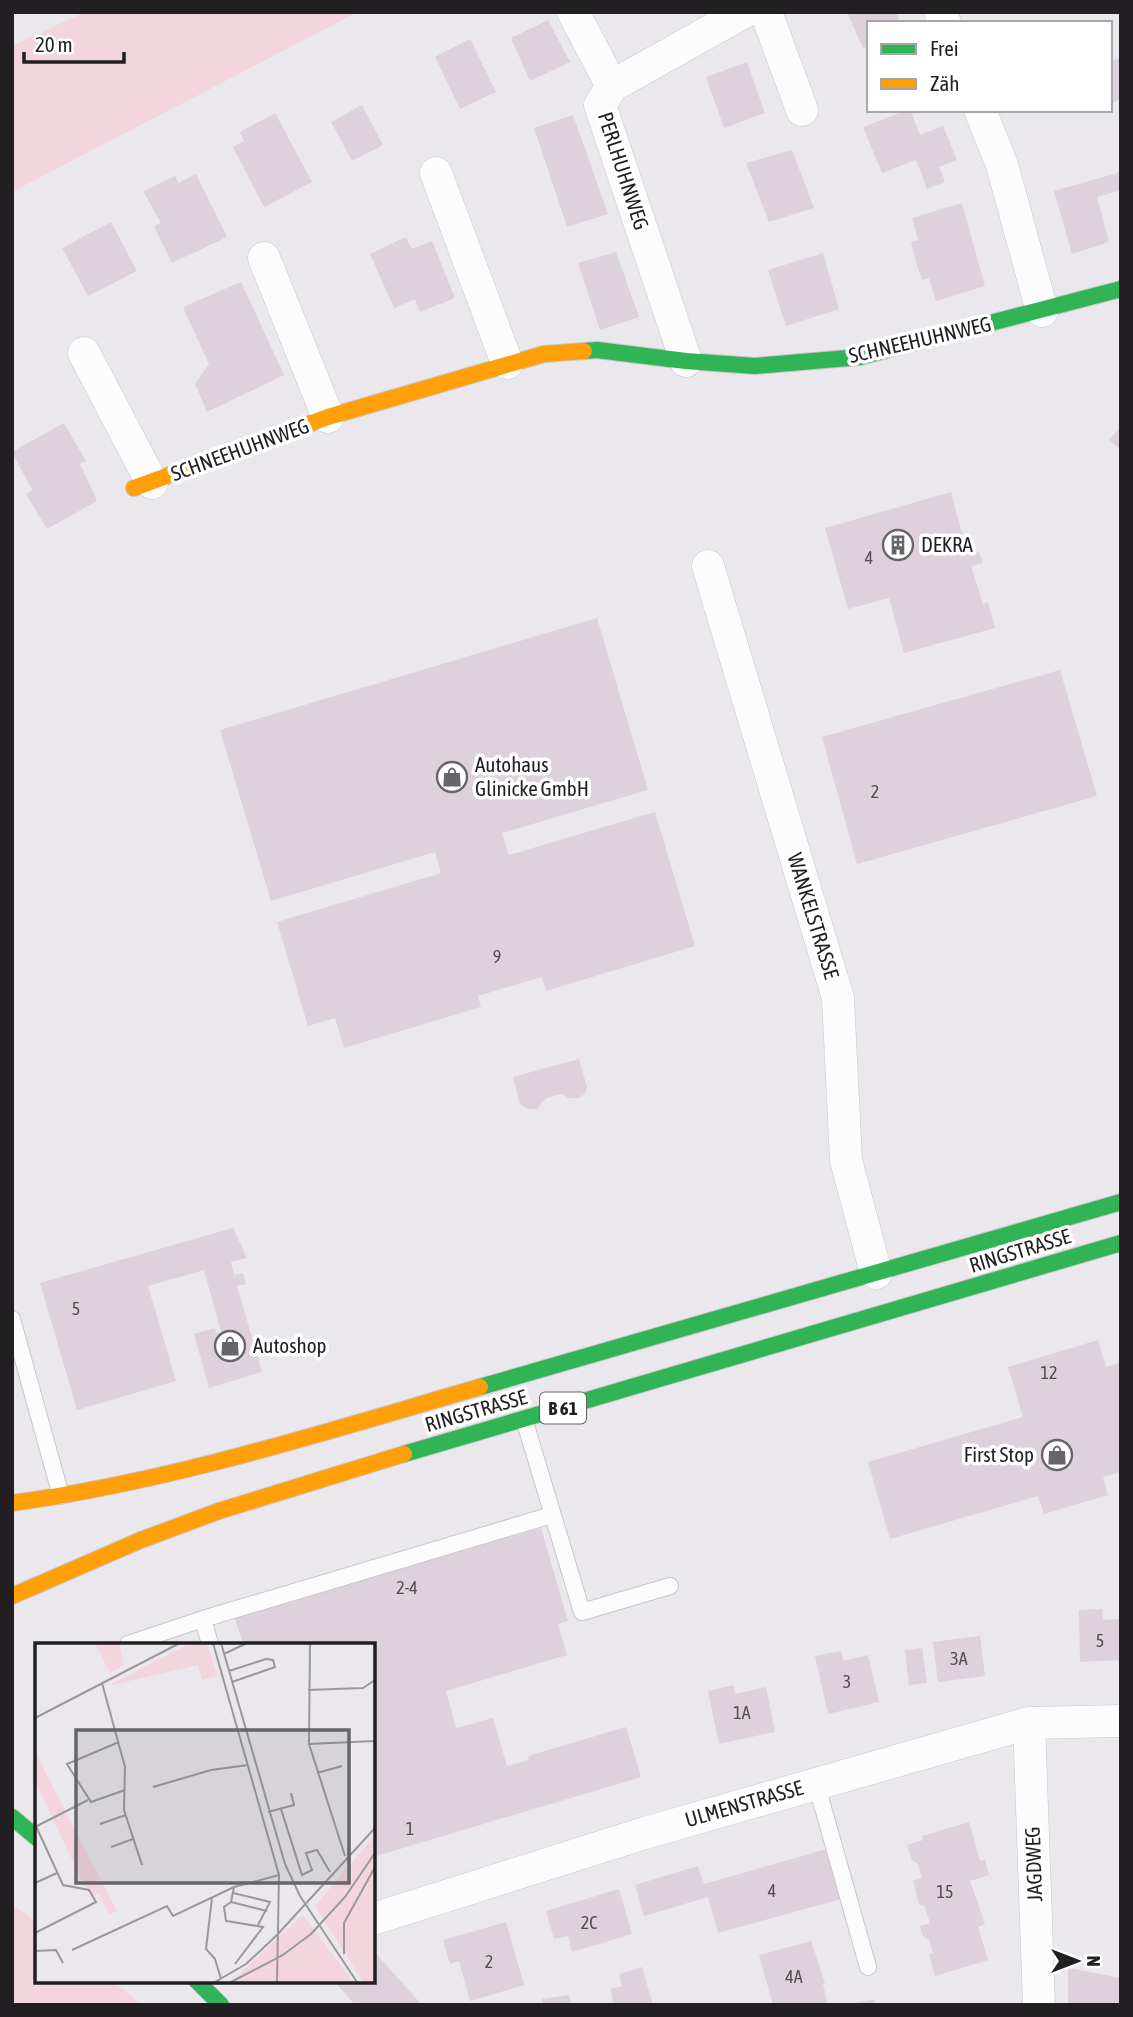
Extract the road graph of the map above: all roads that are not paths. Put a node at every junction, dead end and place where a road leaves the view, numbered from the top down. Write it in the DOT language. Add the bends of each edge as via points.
graph roads {
  1 [pos="573,12"];
  2 [pos="744,12"];
  3 [pos="766,12"];
  4 [pos="612,86"];
  5 [pos="803,110"];
  6 [pos="981,112"];
  7 [pos="436,173"];
  8 [pos="264,258"];
  9 [pos="1121,289"];
  10 [pos="1042,311"];
  11 [pos="85,353"];
  12 [pos="686,361"];
  13 [pos="507,363"];
  14 [pos="328,417"];
  15 [pos="143,486"];
  16 [pos="708,566"];
  17 [pos="1121,1202"];
  18 [pos="1121,1243"];
  19 [pos="876,1273"];
  20 [pos="12,1320"];
  21 [pos="524,1419"];
  22 [pos="62,1497"];
  23 [pos="12,1503"];
  24 [pos="552,1515"];
  25 [pos="670,1586"];
  26 [pos="12,1596"];
  27 [pos="203,1619"];
  28 [pos="131,1643"];
  29 [pos="210,1643"];
  30 [pos="1121,1721"];
  31 [pos="1029,1723"];
  32 [pos="817,1783"];
  33 [pos="12,1817"];
  34 [pos="35,1836"];
  35 [pos="374,1919"];
  36 [pos="869,1967"];
  37 [pos="1039,2005"];
  1 -- 4 [label="street"];
  2 -- 4 [label="street, PERLHUHNWEG"];
  3 -- 5 [label="street"];
  4 -- 12 [label="street, PERLHUHNWEG" via="600,105"];
  6 -- 10 [label="street" via="1002,165"];
  7 -- 13 [label="street"];
  8 -- 14 [label="street, SCHNEEHUHNWEG"];
  9 -- 10 [label="main road, SCHNEEHUHNWEG"];
  10 -- 12 [label="main road, SCHNEEHUHNWEG" via="860,358 755,366"];
  11 -- 15 [label="street, SCHNEEHUHNWEG"];
  12 -- 13 [label="main road, SCHNEEHUHNWEG" via="597,350 544,354"];
  13 -- 14 [label="main road, SCHNEEHUHNWEG"];
  14 -- 15 [label="main road, SCHNEEHUHNWEG"];
  16 -- 19 [label="street, WANKELSTRASSE" via="838,998 846,1160"];
  17 -- 19 [label="main road, RINGSTRASSE / B 61"];
  18 -- 21 [label="main road, RINGSTRASSE / B 61"];
  19 -- 22 [label="main road, RINGSTRASSE / B 61" via="228,1460"];
  20 -- 22 [label="lane"];
  21 -- 24 [label="lane"];
  21 -- 26 [label="main road, RINGSTRASSE / B 61" via="219,1511"];
  22 -- 23 [label="main road, RINGSTRASSE / B 61"];
  24 -- 25 [label="lane" via="582,1612"];
  24 -- 27 [label="lane"];
  27 -- 28 [label="lane"];
  27 -- 29 [label="lane"];
  30 -- 31 [label="street, ULMENSTRASSE"];
  31 -- 32 [label="street, ULMENSTRASSE"];
  31 -- 37 [label="street, JAGDWEG"];
  32 -- 35 [label="street, ULMENSTRASSE"];
  32 -- 36 [label="lane"];
  33 -- 34 [label="main road"];
}
